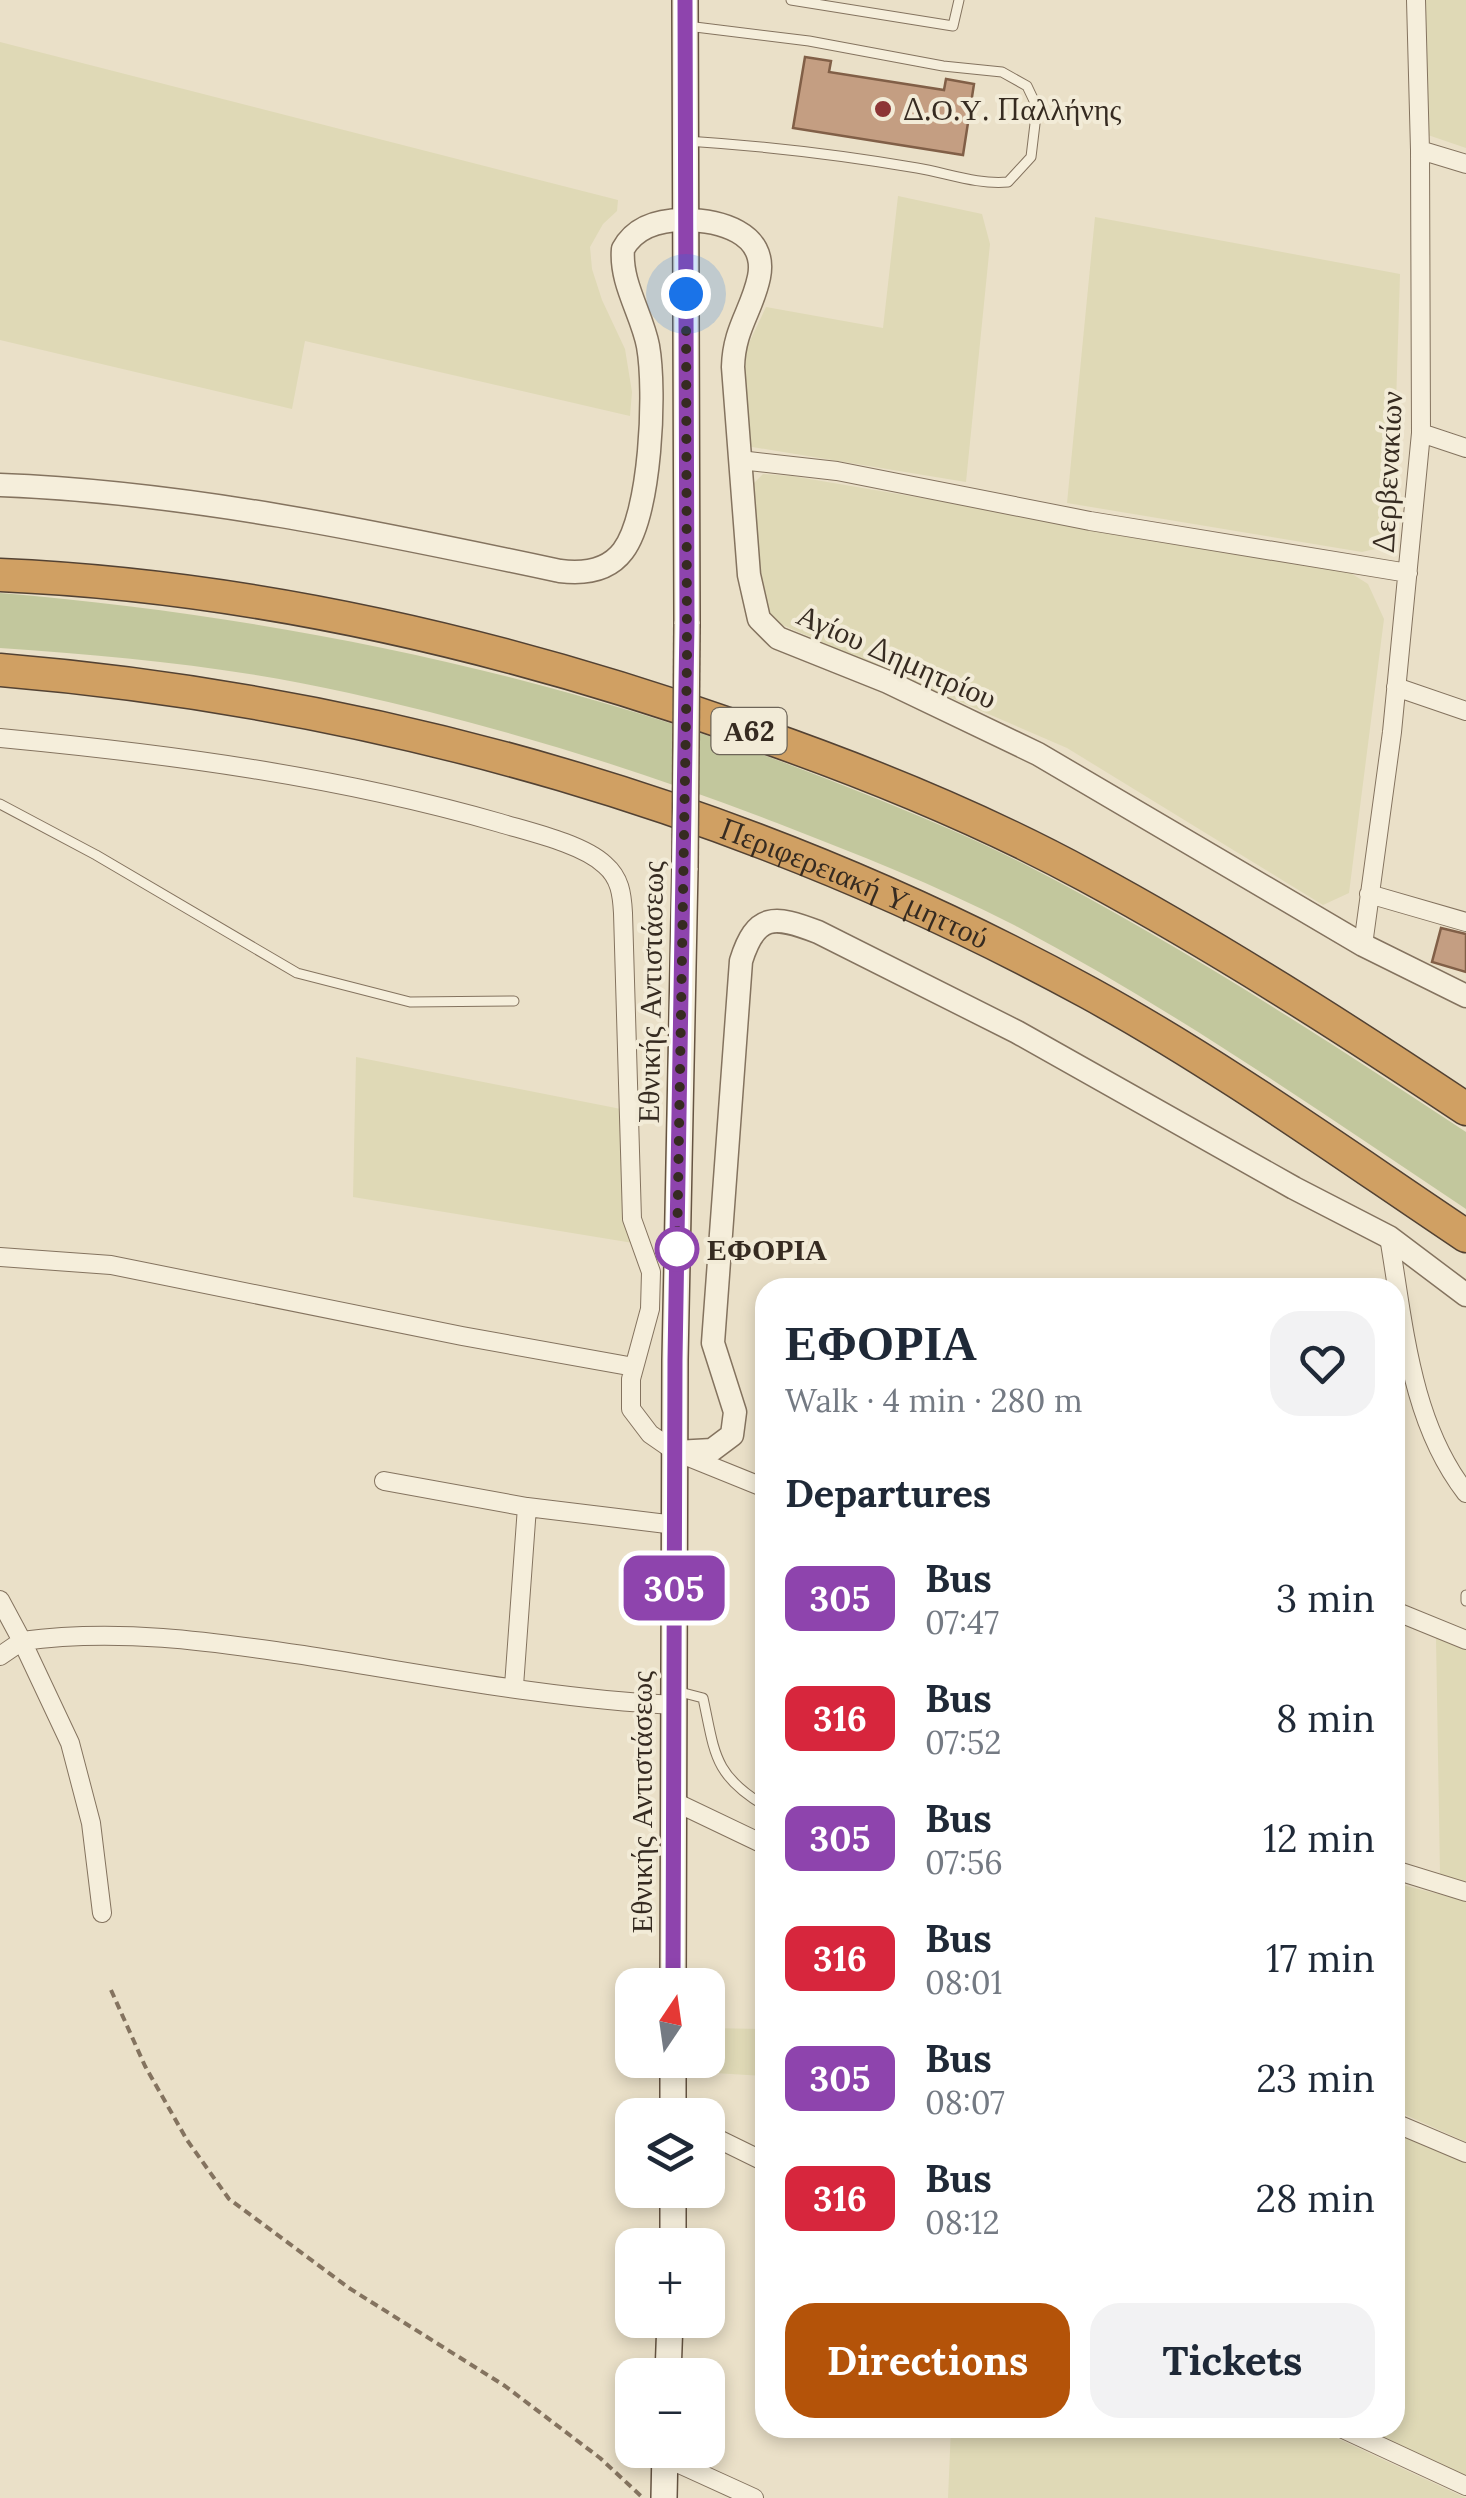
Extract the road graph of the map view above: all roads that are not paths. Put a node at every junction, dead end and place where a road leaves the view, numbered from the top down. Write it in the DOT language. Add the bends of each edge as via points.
graph roads {
  1 [pos="792,0"];
  2 [pos="959,0"];
  3 [pos="1416,0"];
  4 [pos="684,13"];
  5 [pos="686,140"];
  6 [pos="1420,150"];
  7 [pos="1466,164"];
  8 [pos="685,220"];
  9 [pos="1421,433"];
  10 [pos="1466,448"];
  11 [pos="740,460"];
  12 [pos="0,485"];
  13 [pos="1408,573"];
  14 [pos="0,575"];
  15 [pos="0,670"];
  16 [pos="1396,687"];
  17 [pos="1466,711"];
  18 [pos="0,738"];
  19 [pos="0,804"];
  20 [pos="1369,894"];
  21 [pos="1466,922"];
  22 [pos="1362,945"];
  23 [pos="1466,996"];
  24 [pos="514,1001"];
  25 [pos="1466,1110"];
  26 [pos="1466,1236"];
  27 [pos="1389,1237"];
  28 [pos="0,1257"];
  29 [pos="1396,1278"];
  30 [pos="1466,1295"];
  31 [pos="1405,1334"];
  32 [pos="634,1367"];
  33 [pos="676,1452"];
  34 [pos="384,1482"];
  35 [pos="755,1484"];
  36 [pos="1466,1492"];
  37 [pos="527,1507"];
  38 [pos="674,1525"];
  39 [pos="0,1600"];
  40 [pos="1405,1615"];
  41 [pos="1466,1640"];
  42 [pos="22,1641"];
  43 [pos="0,1656"];
  44 [pos="514,1686"];
  45 [pos="674,1698"];
  46 [pos="755,1799"];
  47 [pos="673,1802"];
  48 [pos="755,1840"];
  49 [pos="1405,1873"];
  50 [pos="1466,1892"];
  51 [pos="102,1913"];
  52 [pos="673,1968"];
  53 [pos="1405,2127"];
  54 [pos="725,2142"];
  55 [pos="1466,2154"];
  56 [pos="755,2157"];
  57 [pos="1363,2438"];
  58 [pos="665,2468"];
  59 [pos="693,2468"];
  60 [pos="1466,2486"];
  61 [pos="664,2498"];
  62 [pos="754,2498"];
  1 -- 2 [label="lane" via="953,26"];
  3 -- 6 [label="street, Δερβενακίων"];
  4 -- 5 [label="main road, Εθνικής Αντιστάσεως"];
  4 -- 5 [label="lane" via="1002,72 1027,86 1036,107 1030,157 1008,182"];
  5 -- 8 [label="main road, Εθνικής Αντιστάσεως"];
  6 -- 7 [label="street"];
  6 -- 9 [label="street, Δερβενακίων"];
  8 -- 11 [label="street, Αγίου Δημητρίου" via="739,231 757,250 754,293 734,350"];
  8 -- 12 [label="street, Αγίου Δημητρίου" via="636,232 624,250 649,350 648,452 631,538 606,566 560,571 139,496"];
  8 -- 33 [label="main road, Εθνικής Αντιστάσεως, bridge"];
  9 -- 10 [label="street"];
  9 -- 13 [label="street, Δερβενακίων"];
  11 -- 13 [label="street" via="837,471"];
  11 -- 22 [label="street, Αγίου Δημητρίου" via="751,593 768,631 1038,754"];
  13 -- 16 [label="street, Δερβενακίων"];
  14 -- 25 [label="highway, Α62" via="161,590 393,628 574,674 808,752 933,800 1085,875 1255,972"];
  15 -- 26 [label="highway, Περιφερειακή Υμηττού" via="181,690 388,728 572,776 751,836 925,909 1093,995 1254,1093"];
  16 -- 17 [label="street"];
  16 -- 20 [label="street, Δερβενακίων"];
  18 -- 32 [label="street" via="185,757 336,783 534,833 607,866 623,913 632,1219 650,1272 650,1309"];
  19 -- 24 [label="lane" via="297,973 410,1002"];
  20 -- 21 [label="street"];
  20 -- 22 [label="street, Δερβενακίων"];
  22 -- 23 [label="street, Αγίου Δημητρίου"];
  27 -- 29 [label="street"];
  27 -- 30 [label="street"];
  27 -- 33 [label="street" via="1017,1032 818,932 772,920 758,925 741,961 713,1343 735,1412 732,1435 712,1450"];
  28 -- 32 [label="street" via="111,1264"];
  31 -- 36 [label="street" via="1436,1443"];
  32 -- 33 [label="street" via="631,1409"];
  33 -- 35 [label="street"];
  33 -- 38 [label="main road, Εθνικής Αντιστάσεως"];
  34 -- 37 [label="street"];
  37 -- 38 [label="street"];
  37 -- 44 [label="street"];
  38 -- 45 [label="main road, Εθνικής Αντιστάσεως"];
  39 -- 42 [label="street"];
  40 -- 41 [label="street"];
  42 -- 43 [label="street"];
  42 -- 44 [label="street" via="110,1634 197,1639"];
  42 -- 51 [label="street" via="70,1743 91,1823"];
  44 -- 45 [label="street" via="628,1703"];
  45 -- 46 [label="lane" via="703,1698 717,1760 728,1780"];
  45 -- 47 [label="main road, Εθνικής Αντιστάσεως"];
  47 -- 48 [label="street"];
  47 -- 52 [label="main road, Εθνικής Αντιστάσεως"];
  49 -- 50 [label="street"];
  53 -- 55 [label="street"];
  54 -- 56 [label="street"];
  57 -- 60 [label="street"];
  58 -- 61 [label="main road"];
  59 -- 62 [label="street"];
}
